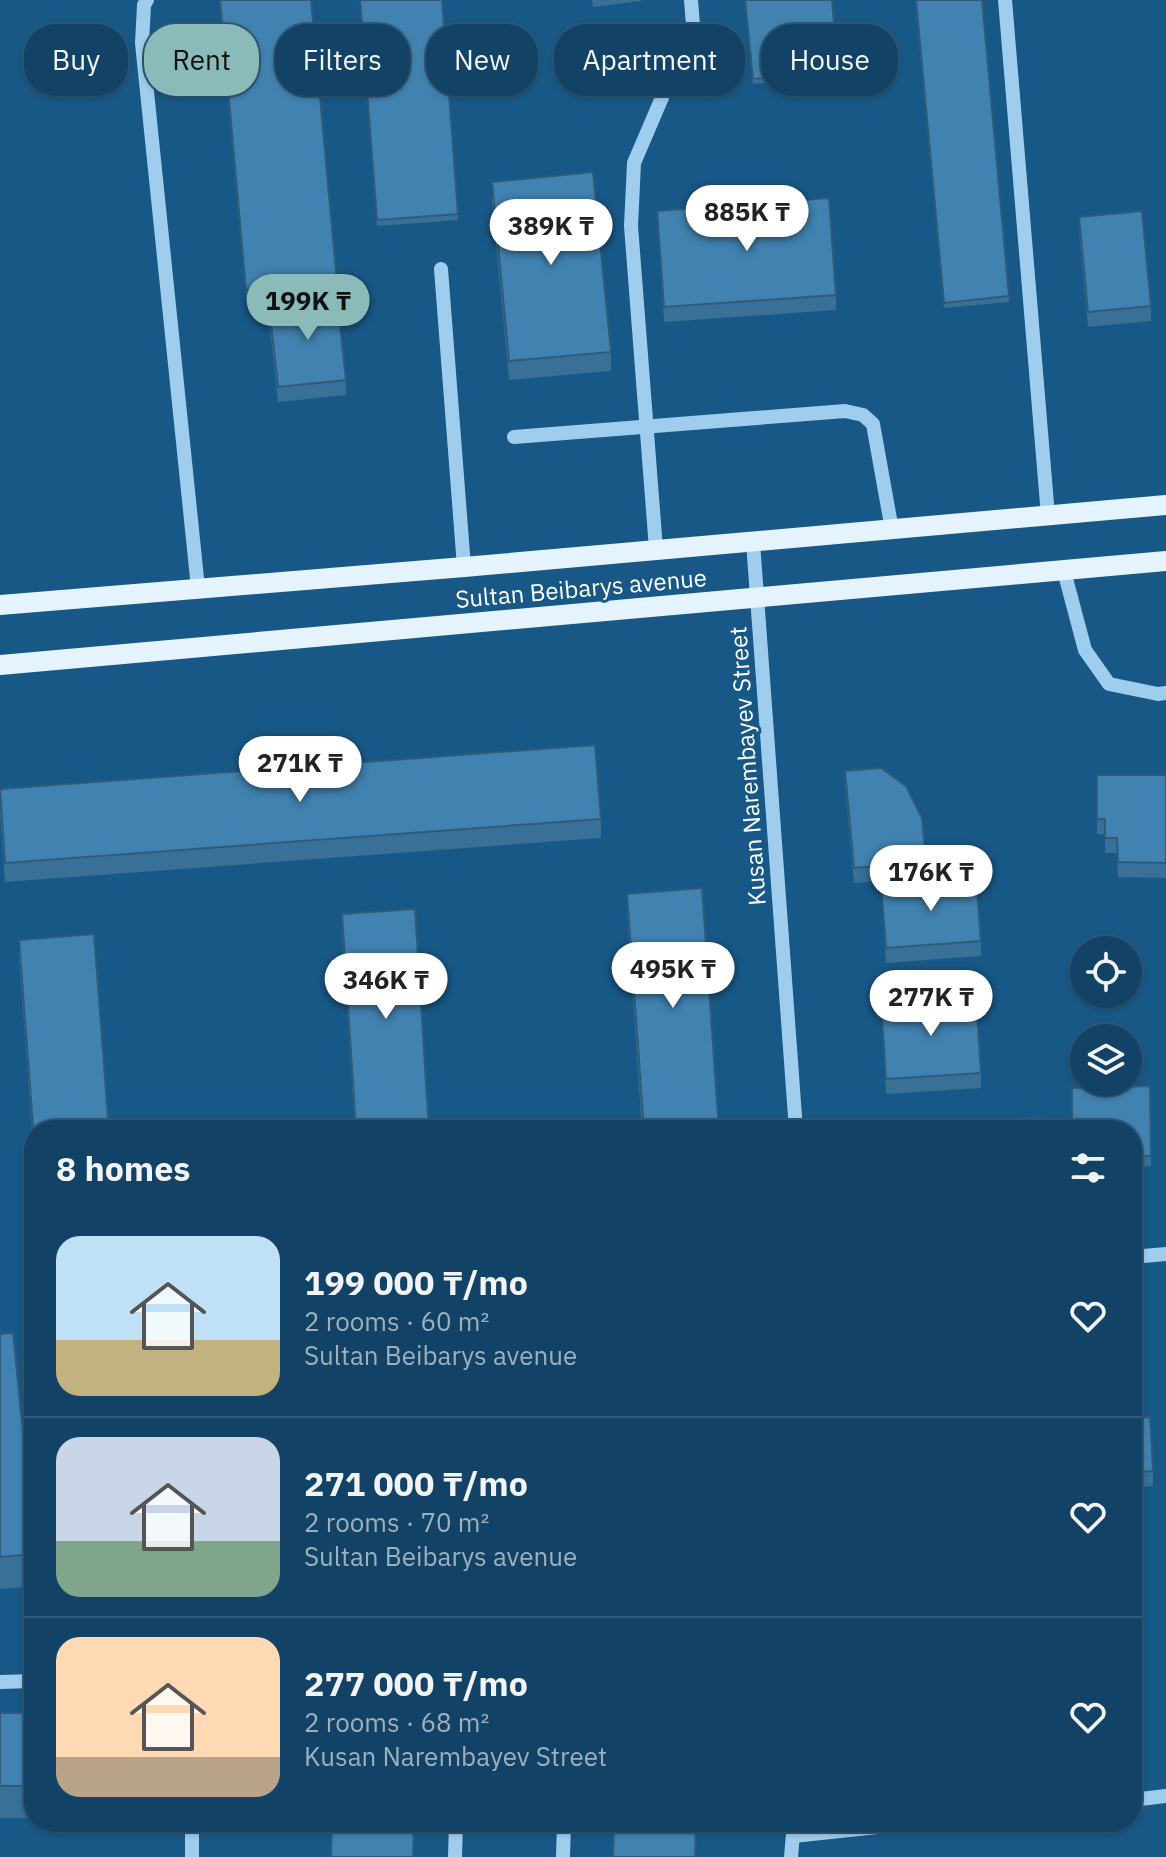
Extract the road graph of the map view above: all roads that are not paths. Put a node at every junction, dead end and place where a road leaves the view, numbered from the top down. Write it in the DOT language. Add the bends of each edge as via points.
graph roads {
  1 [pos="147,0"];
  2 [pos="691,0"];
  3 [pos="1005,0"];
  4 [pos="441,269"];
  5 [pos="647,427"];
  6 [pos="514,437"];
  7 [pos="1166,505"];
  8 [pos="1048,516"];
  9 [pos="892,530"];
  10 [pos="753,542"];
  11 [pos="656,549"];
  12 [pos="1166,561"];
  13 [pos="464,567"];
  14 [pos="1064,571"];
  15 [pos="198,588"];
  16 [pos="757,598"];
  17 [pos="0,605"];
  18 [pos="0,665"];
  19 [pos="1166,693"];
  20 [pos="795,1120"];
  21 [pos="1166,1254"];
  22 [pos="1142,1256"];
  23 [pos="24,1681"];
  24 [pos="0,1682"];
  25 [pos="1166,1796"];
  26 [pos="1142,1799"];
  27 [pos="192,1832"];
  28 [pos="456,1832"];
  29 [pos="564,1832"];
  30 [pos="794,1832"];
  31 [pos="192,1857"];
  32 [pos="455,1857"];
  33 [pos="563,1857"];
  34 [pos="791,1857"];
  1 -- 15 [label="street" via="142,43"];
  2 -- 5 [label="street" via="693,25 634,163 631,226"];
  3 -- 8 [label="street"];
  4 -- 13 [label="street"];
  5 -- 6 [label="street"];
  5 -- 9 [label="street" via="845,411 863,415 873,424"];
  5 -- 11 [label="street"];
  7 -- 8 [label="main road, Sultan Beibarys avenue"];
  8 -- 9 [label="main road, Sultan Beibarys avenue"];
  9 -- 10 [label="main road, Sultan Beibarys avenue"];
  10 -- 11 [label="main road, Sultan Beibarys avenue"];
  10 -- 16 [label="street, Kusan Narembayev Street"];
  11 -- 13 [label="main road, Sultan Beibarys avenue"];
  12 -- 14 [label="main road, Sultan Beibarys avenue"];
  13 -- 15 [label="main road, Sultan Beibarys avenue"];
  14 -- 16 [label="main road, Sultan Beibarys avenue"];
  14 -- 19 [label="street" via="1085,650 1109,684"];
  15 -- 17 [label="main road, Sultan Beibarys avenue"];
  16 -- 18 [label="main road, Sultan Beibarys avenue"];
  16 -- 20 [label="street, Kusan Narembayev Street"];
  21 -- 22 [label="street"];
  23 -- 24 [label="street"];
  25 -- 26 [label="street"];
  27 -- 31 [label="street"];
  28 -- 32 [label="street"];
  29 -- 33 [label="street"];
  30 -- 34 [label="street"];
}
